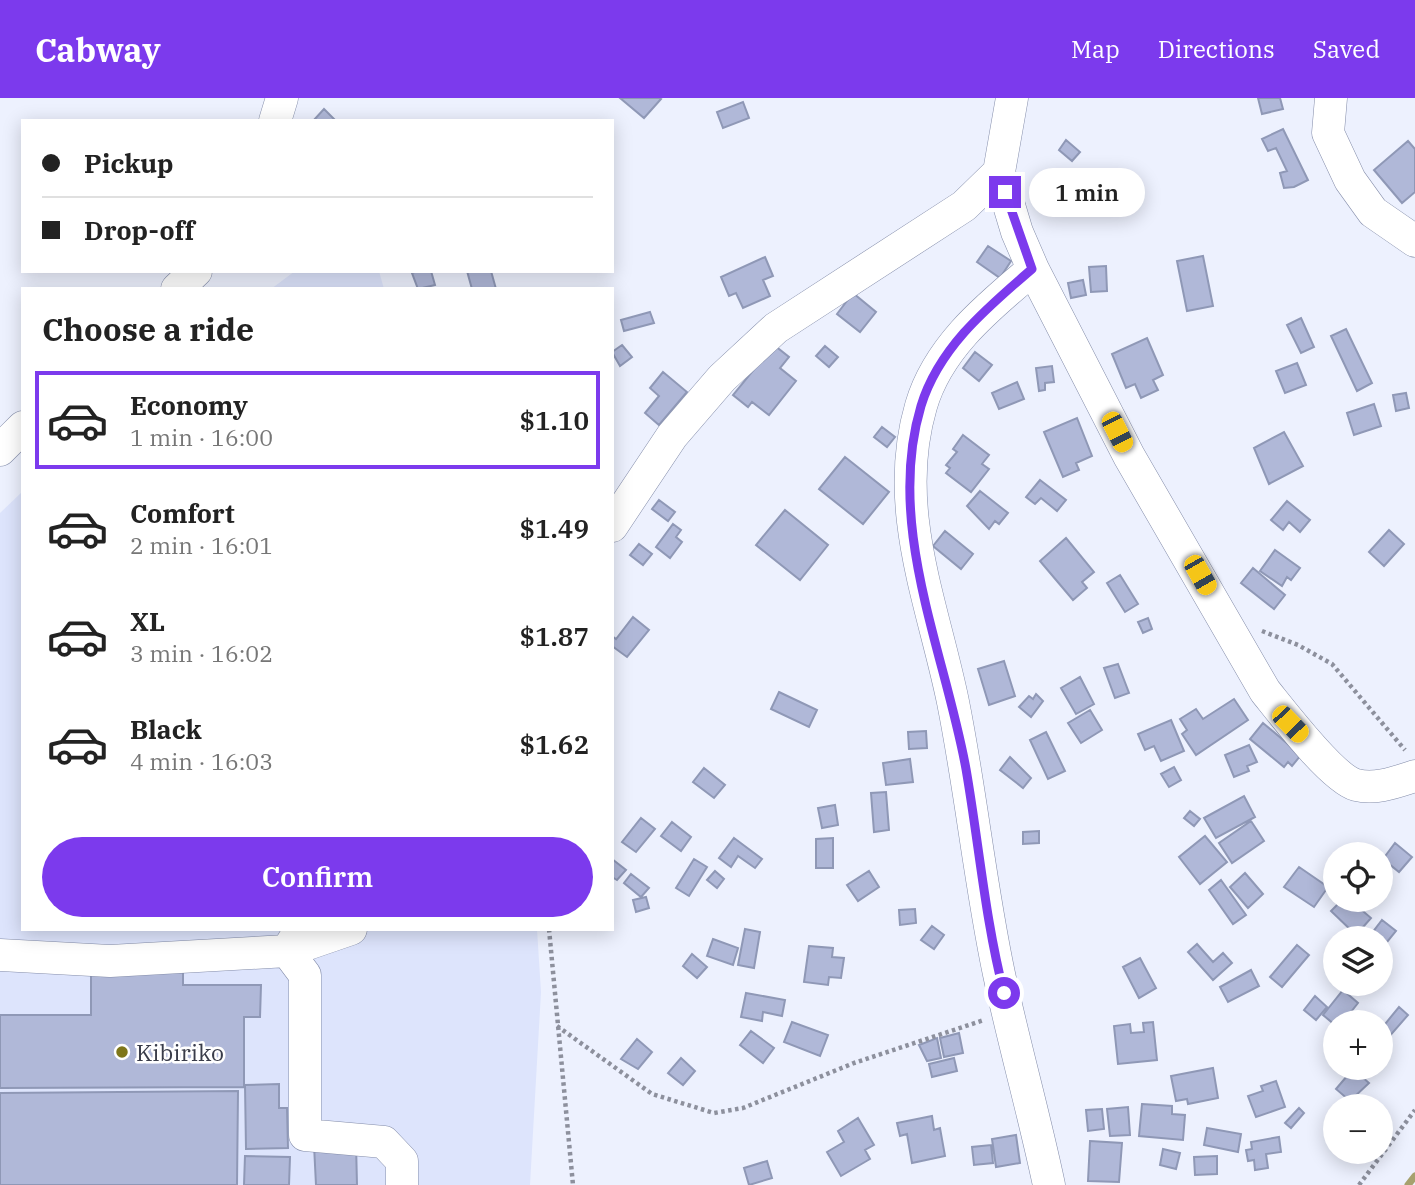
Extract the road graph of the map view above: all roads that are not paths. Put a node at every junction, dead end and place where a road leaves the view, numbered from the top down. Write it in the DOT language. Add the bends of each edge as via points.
graph roads {
  1 [pos="282,98"];
  2 [pos="1012,98"];
  3 [pos="1331,98"];
  4 [pos="276,119"];
  5 [pos="999,172"];
  6 [pos="1415,241"];
  7 [pos="1032,269"];
  8 [pos="194,273"];
  9 [pos="179,287"];
  10 [pos="21,429"];
  11 [pos="0,450"];
  12 [pos="614,523"];
  13 [pos="1411,764"];
  14 [pos="341,931"];
  15 [pos="294,940"];
  16 [pos="0,954"];
  17 [pos="402,1185"];
  18 [pos="1049,1185"];
  1 -- 4 [label="street"];
  2 -- 5 [label="street"];
  3 -- 6 [label="street" via="1328,133 1350,180 1373,212"];
  5 -- 7 [label="street"];
  5 -- 12 [label="street" via="964,206 776,328 722,378 672,436"];
  7 -- 13 [label="street" via="1129,456 1265,691 1290,724 1354,784 1385,785"];
  7 -- 18 [label="street" via="975,318 937,367 920,406 911,469 919,573 952,699 985,898"];
  8 -- 9 [label="street"];
  10 -- 11 [label="street"];
  14 -- 15 [label="street"];
  15 -- 16 [label="street" via="110,961"];
  15 -- 17 [label="street" via="305,975 305,1135 384,1142 402,1161"];
}
